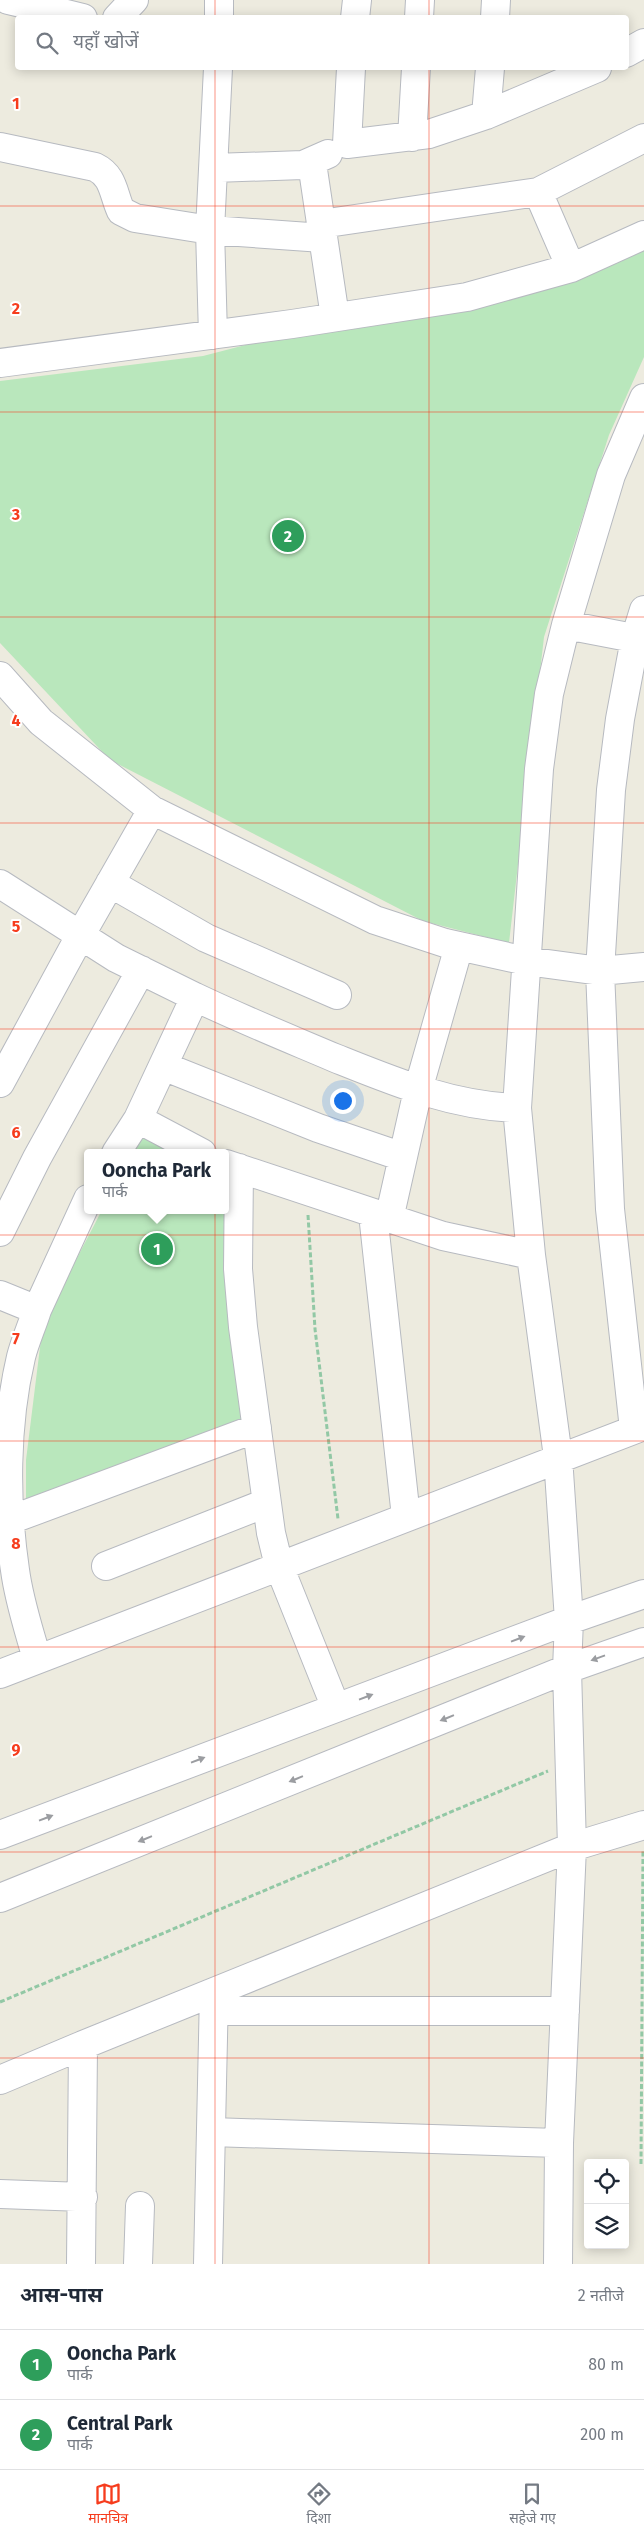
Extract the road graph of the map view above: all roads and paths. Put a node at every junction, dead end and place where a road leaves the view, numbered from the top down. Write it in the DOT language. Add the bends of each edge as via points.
graph roads {
  1 [pos="8,0"];
  2 [pos="134,0"];
  3 [pos="219,0"];
  4 [pos="357,0"];
  5 [pos="420,0"];
  6 [pos="496,0"];
  7 [pos="70,15"];
  8 [pos="120,15"];
  9 [pos="219,15"];
  10 [pos="355,15"];
  11 [pos="418,15"];
  12 [pos="494,15"];
  13 [pos="644,44"];
  14 [pos="629,52"];
  15 [pos="218,70"];
  16 [pos="351,70"];
  17 [pos="416,70"];
  18 [pos="490,70"];
  19 [pos="592,70"];
  20 [pos="486,115"];
  21 [pos="412,137"];
  22 [pos="644,138"];
  23 [pos="347,144"];
  24 [pos="0,147"];
  25 [pos="312,163"];
  26 [pos="214,168"];
  27 [pos="538,192"];
  28 [pos="210,230"];
  29 [pos="322,231"];
  30 [pos="644,235"];
  31 [pos="572,268"];
  32 [pos="335,317"];
  33 [pos="213,335"];
  34 [pos="0,363"];
  35 [pos="644,398"];
  36 [pos="644,610"];
  37 [pos="566,625"];
  38 [pos="639,640"];
  39 [pos="0,676"];
  40 [pos="152,810"];
  41 [pos="110,883"];
  42 [pos="4,896"];
  43 [pos="80,936"];
  44 [pos="459,946"];
  45 [pos="526,961"];
  46 [pos="644,967"];
  47 [pos="141,970"];
  48 [pos="600,972"];
  49 [pos="337,995"];
  50 [pos="195,997"];
  51 [pos="163,1066"];
  52 [pos="0,1083"];
  53 [pos="418,1090"];
  54 [pos="517,1108"];
  55 [pos="138,1119"];
  56 [pos="119,1149"];
  57 [pos="194,1149"];
  58 [pos="403,1157"];
  59 [pos="233,1166"];
  60 [pos="306,1190"];
  61 [pos="84,1208"];
  62 [pos="381,1216"];
  63 [pos="0,1232"];
  64 [pos="532,1255"];
  65 [pos="0,1295"];
  66 [pos="37,1310"];
  67 [pos="639,1427"];
  68 [pos="258,1428"];
  69 [pos="558,1457"];
  70 [pos="266,1503"];
  71 [pos="406,1517"];
  72 [pos="10,1520"];
  73 [pos="341,1542"];
  74 [pos="106,1566"];
  75 [pos="279,1566"];
  76 [pos="644,1594"];
  77 [pos="569,1620"];
  78 [pos="644,1642"];
  79 [pos="37,1659"];
  80 [pos="567,1669"];
  81 [pos="0,1674"];
  82 [pos="336,1708"];
  83 [pos="570,1762"];
  84 [pos="644,1825"];
  85 [pos="0,1835"];
  86 [pos="572,1847"];
  87 [pos="0,1898"];
  88 [pos="214,2001"];
  89 [pos="0,2002"];
  90 [pos="565,2011"];
  91 [pos="83,2045"];
  92 [pos="0,2080"];
  93 [pos="211,2132"];
  94 [pos="559,2143"];
  95 [pos="641,2164"];
  96 [pos="0,2194"];
  97 [pos="83,2197"];
  98 [pos="140,2206"];
  99 [pos="81,2264"];
  100 [pos="138,2264"];
  101 [pos="208,2264"];
  102 [pos="558,2264"];
  1 -- 7 [label="street"];
  2 -- 8 [label="street"];
  3 -- 9 [label="street"];
  4 -- 10 [label="street"];
  5 -- 11 [label="street"];
  6 -- 12 [label="street"];
  13 -- 14 [label="street"];
  15 -- 26 [label="street"];
  16 -- 23 [label="street"];
  17 -- 21 [label="street"];
  18 -- 20 [label="street"];
  19 -- 20 [label="street"];
  20 -- 21 [label="street"];
  21 -- 23 [label="street"];
  22 -- 27 [label="street"];
  23 -- 25 [label="street"];
  24 -- 28 [label="street" via="104,171 117,202 127,215"];
  25 -- 26 [label="street"];
  25 -- 29 [label="street"];
  26 -- 28 [label="street"];
  27 -- 29 [label="street"];
  27 -- 31 [label="street"];
  28 -- 29 [label="street"];
  28 -- 33 [label="street"];
  29 -- 32 [label="street"];
  30 -- 31 [label="street"];
  31 -- 32 [label="street" via="466,297"];
  32 -- 33 [label="street"];
  33 -- 34 [label="street"];
  35 -- 37 [label="street" via="611,475"];
  36 -- 38 [label="street"];
  37 -- 38 [label="street"];
  37 -- 45 [label="street" via="549,694 539,769"];
  38 -- 48 [label="street" via="620,720 611,790"];
  39 -- 40 [label="street" via="41,722"];
  40 -- 41 [label="street"];
  40 -- 44 [label="street" via="376,920"];
  41 -- 43 [label="street"];
  41 -- 49 [label="street" via="206,938"];
  42 -- 43 [label="street"];
  43 -- 47 [label="street"];
  43 -- 52 [label="street"];
  44 -- 45 [label="street"];
  44 -- 53 [label="street"];
  45 -- 48 [label="street"];
  45 -- 54 [label="street"];
  46 -- 48 [label="street"];
  47 -- 50 [label="street"];
  47 -- 63 [label="street"];
  48 -- 67 [label="street" via="610,1209"];
  50 -- 51 [label="street"];
  50 -- 53 [label="street" via="248,1022"];
  51 -- 55 [label="street"];
  51 -- 58 [label="street" via="318,1128"];
  53 -- 54 [label="street" via="488,1107"];
  53 -- 58 [label="street"];
  54 -- 64 [label="street"];
  55 -- 56 [label="street"];
  55 -- 57 [label="street"];
  58 -- 62 [label="street"];
  59 -- 60 [label="street"];
  59 -- 68 [label="street" via="243,1327"];
  60 -- 62 [label="street"];
  60 -- 73 [label="path" via="315,1329"];
  61 -- 66 [label="street"];
  62 -- 64 [label="street" via="443,1236"];
  62 -- 71 [label="street"];
  64 -- 69 [label="street"];
  65 -- 66 [label="street"];
  66 -- 72 [label="street" via="22,1357 14,1400 9,1455"];
  67 -- 69 [label="street"];
  68 -- 70 [label="street"];
  68 -- 72 [label="street"];
  69 -- 71 [label="street"];
  69 -- 77 [label="street"];
  70 -- 74 [label="street"];
  70 -- 75 [label="street"];
  71 -- 73 [label="street"];
  72 -- 79 [label="street" via="15,1572"];
  73 -- 75 [label="street"];
  75 -- 79 [label="street"];
  75 -- 82 [label="street"];
  76 -- 77 [label="street"];
  77 -- 80 [label="street"];
  82 -- 77 [label="street, one-way"];
  78 -- 80 [label="street, one-way"];
  79 -- 81 [label="street"];
  80 -- 83 [label="street"];
  80 -- 87 [label="street, one-way"];
  85 -- 82 [label="street, one-way"];
  83 -- 86 [label="street"];
  83 -- 89 [label="path"];
  84 -- 86 [label="street"];
  84 -- 95 [label="path"];
  86 -- 88 [label="street"];
  86 -- 90 [label="street"];
  88 -- 90 [label="street"];
  88 -- 91 [label="street"];
  88 -- 93 [label="street"];
  90 -- 94 [label="street"];
  91 -- 92 [label="street"];
  91 -- 97 [label="street"];
  93 -- 94 [label="street"];
  93 -- 101 [label="street"];
  94 -- 102 [label="street"];
  96 -- 97 [label="street"];
  97 -- 99 [label="street"];
  98 -- 100 [label="street"];
}
